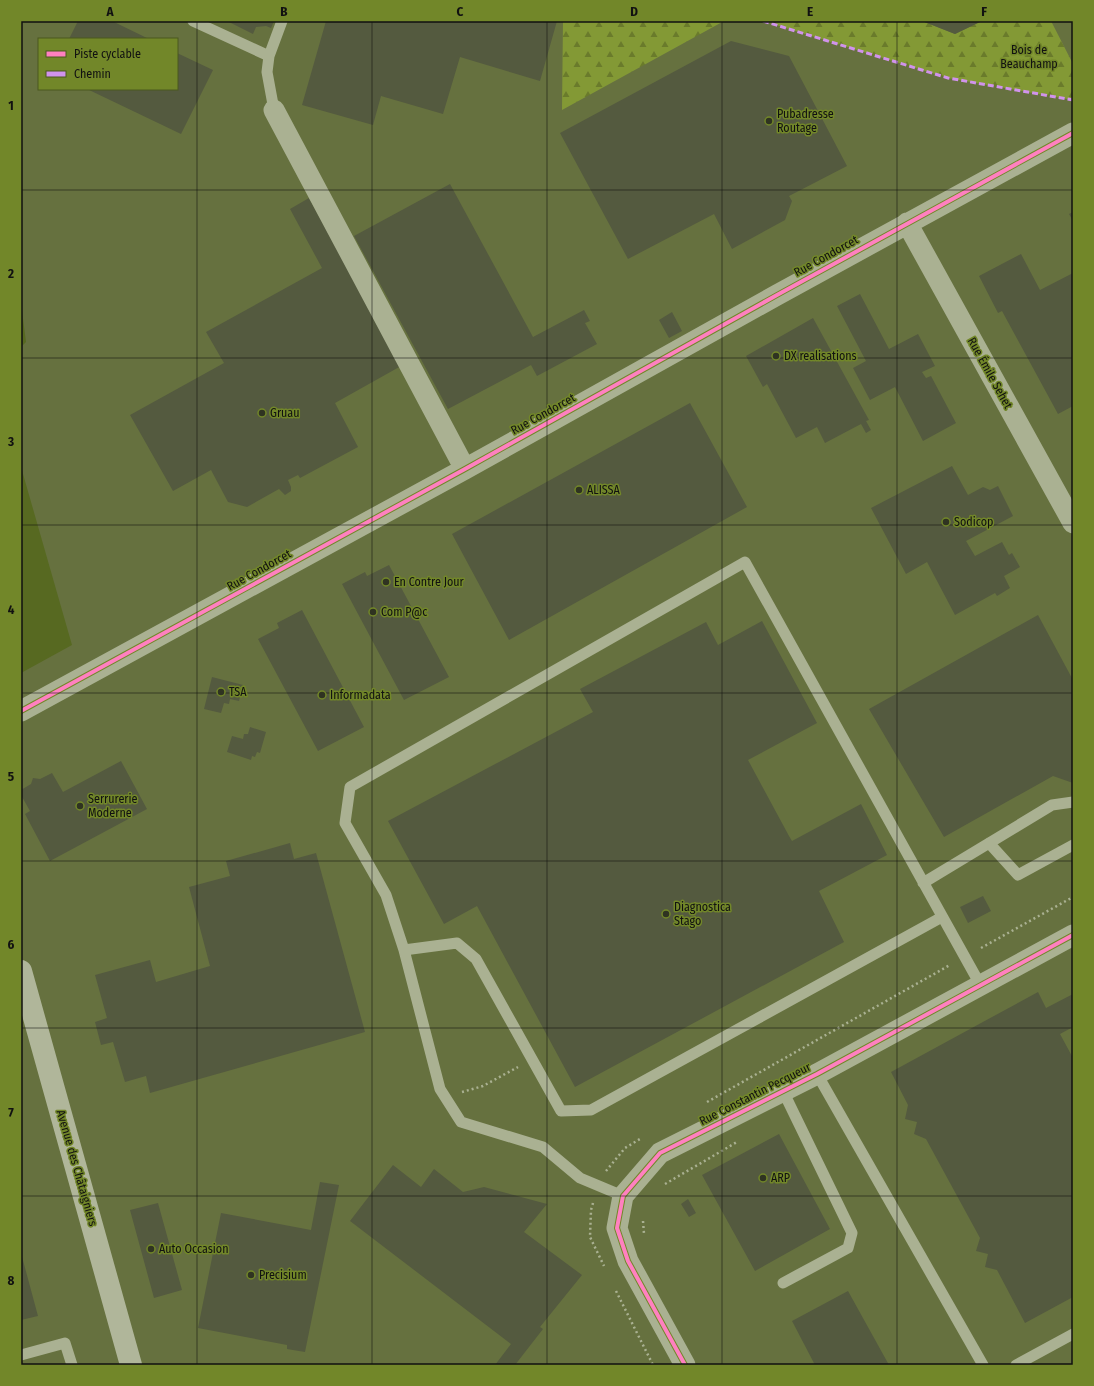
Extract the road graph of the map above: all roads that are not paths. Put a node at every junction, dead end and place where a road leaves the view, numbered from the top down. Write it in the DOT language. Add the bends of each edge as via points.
graph roads {
  1 [pos="193,21"];
  2 [pos="282,21"];
  3 [pos="269,56"];
  4 [pos="274,110"];
  5 [pos="1073,134"];
  6 [pos="907,223"];
  7 [pos="465,469"];
  8 [pos="1073,523"];
  9 [pos="21,711"];
  10 [pos="1073,802"];
  11 [pos="989,842"];
  12 [pos="1073,845"];
  13 [pos="923,883"];
  14 [pos="942,917"];
  15 [pos="1073,935"];
  16 [pos="404,950"];
  17 [pos="21,971"];
  18 [pos="981,986"];
  19 [pos="817,1074"];
  20 [pos="782,1091"];
  21 [pos="623,1196"];
  22 [pos="783,1283"];
  23 [pos="1073,1334"];
  24 [pos="21,1355"];
  25 [pos="127,1364"];
  26 [pos="72,1365"];
  27 [pos="685,1365"];
  28 [pos="983,1365"];
  29 [pos="1016,1365"];
  1 -- 3 [label="lane"];
  2 -- 3 [label="lane"];
  3 -- 4 [label="lane" via="267,72"];
  4 -- 7 [label="street"];
  5 -- 6 [label="street, Rue Condorcet"];
  6 -- 7 [label="street, Rue Condorcet"];
  6 -- 8 [label="street, Rue Émile Sehet"];
  7 -- 9 [label="street, Rue Condorcet"];
  10 -- 11 [label="lane" via="1052,805"];
  11 -- 12 [label="lane" via="1018,875"];
  11 -- 13 [label="lane"];
  13 -- 14 [label="lane"];
  13 -- 16 [label="lane" via="745,562 350,787 345,823 386,895"];
  14 -- 16 [label="lane" via="591,1110 561,1111 476,959 457,943"];
  14 -- 18 [label="lane"];
  15 -- 18 [label="street, Rue Constantin Pecqueur"];
  16 -- 21 [label="lane" via="440,1089 461,1122 543,1147 580,1178"];
  17 -- 25 [label="street, Avenue des Châtaigniers"];
  18 -- 19 [label="street, Rue Constantin Pecqueur"];
  19 -- 20 [label="street, Rue Constantin Pecqueur"];
  19 -- 28 [label="lane"];
  20 -- 21 [label="street, Rue Constantin Pecqueur" via="660,1153"];
  20 -- 22 [label="lane" via="852,1233 848,1248"];
  21 -- 27 [label="street, Rue Constantin Pecqueur" via="616,1228 628,1260"];
  23 -- 29 [label="lane"];
  24 -- 26 [label="lane" via="65,1343"];
}
